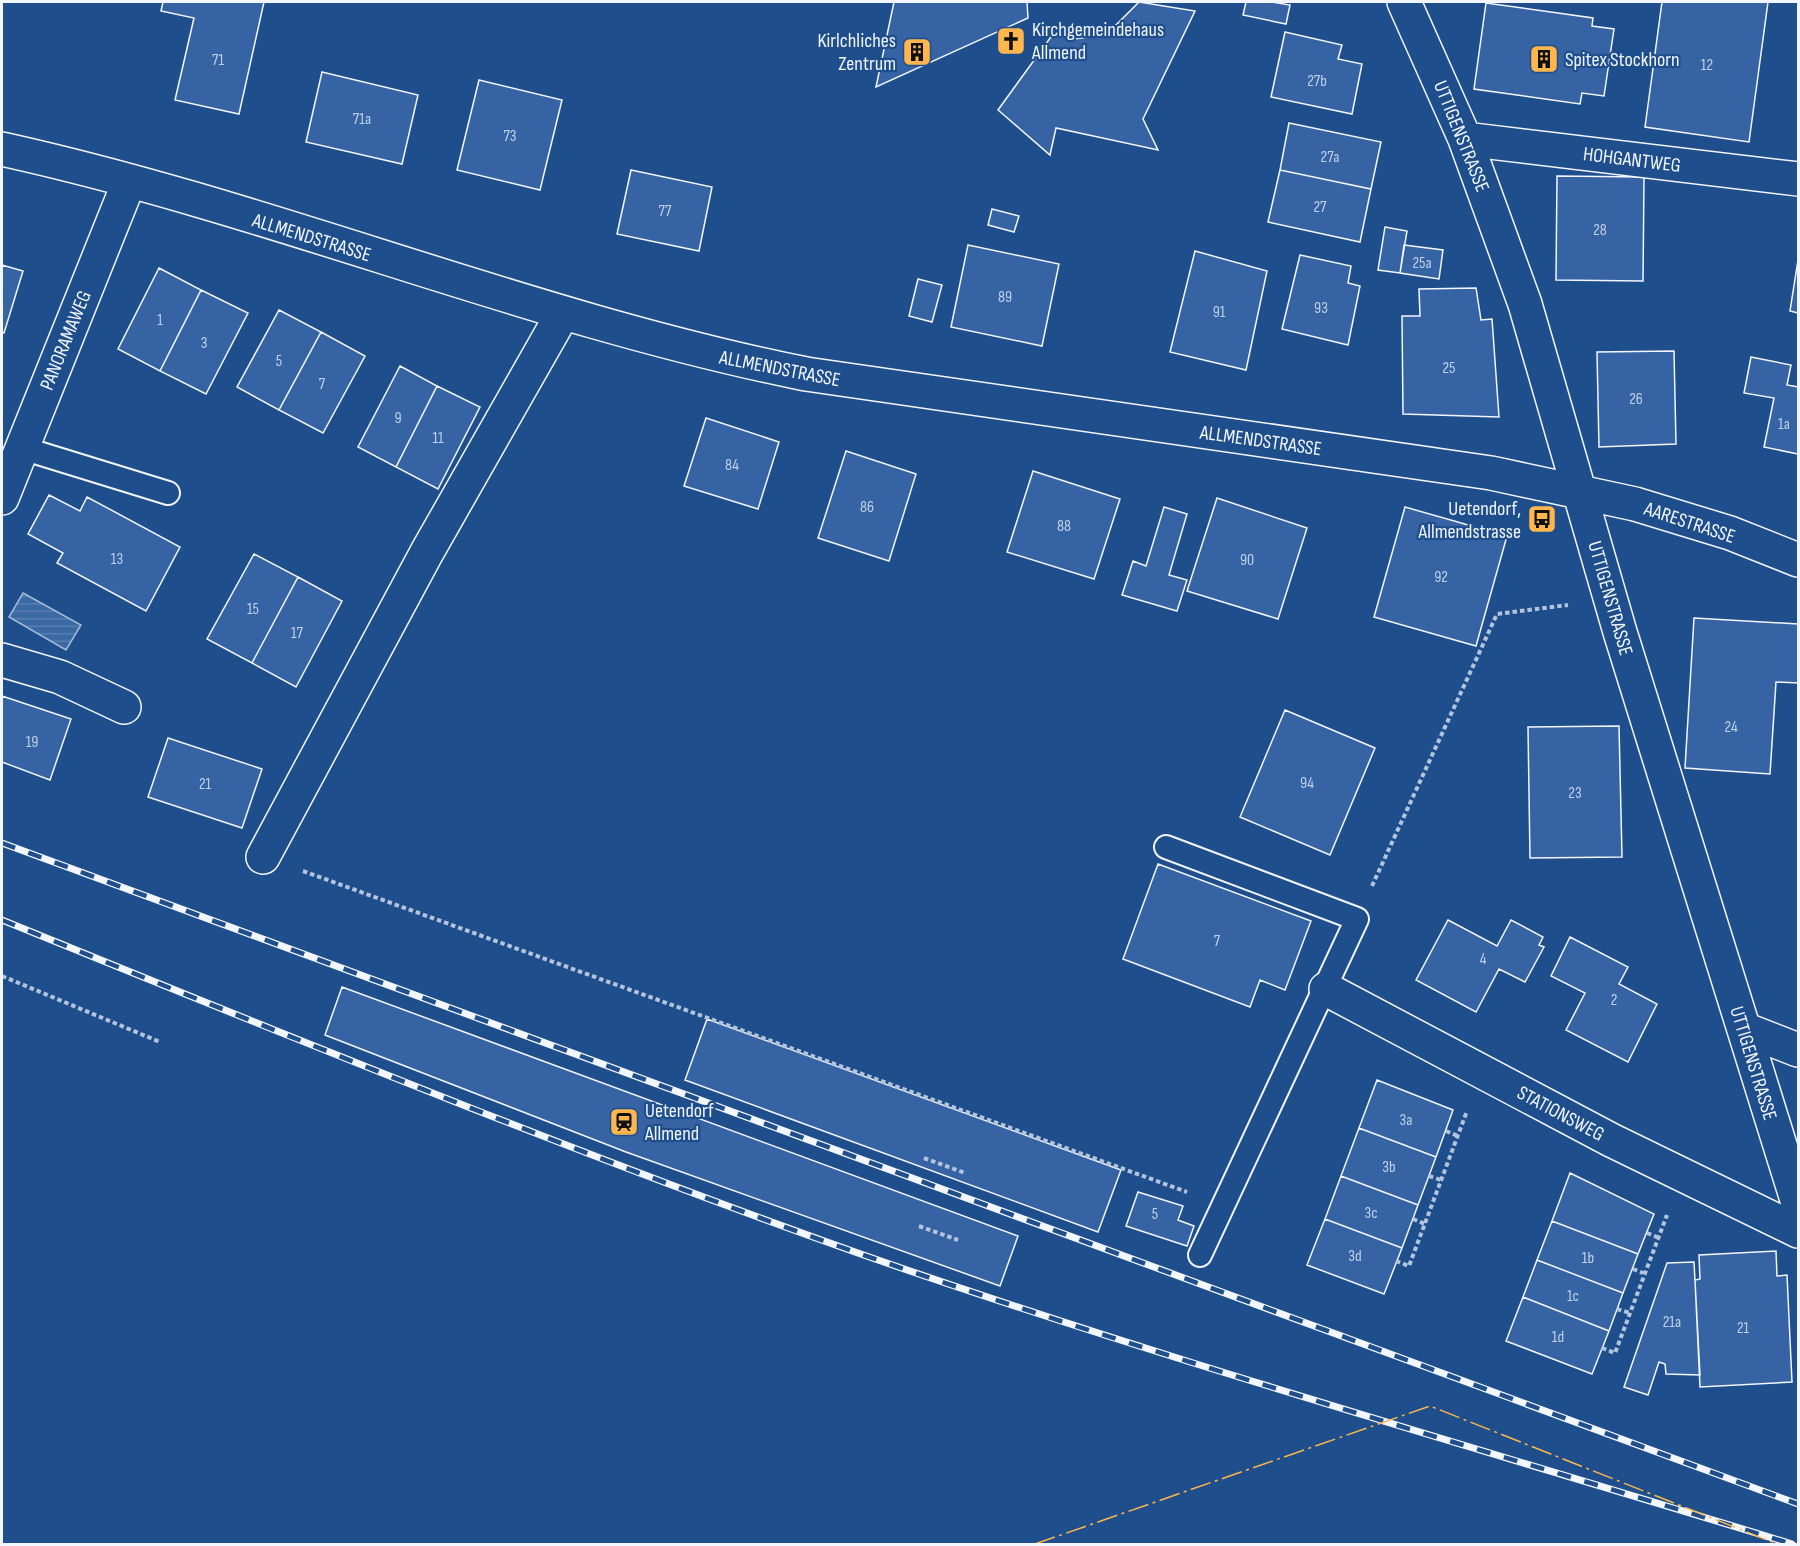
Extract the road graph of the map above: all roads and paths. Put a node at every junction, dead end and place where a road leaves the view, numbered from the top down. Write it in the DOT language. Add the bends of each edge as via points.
graph roads {
  1 [pos="1404,2"];
  2 [pos="1465,139"];
  3 [pos="2,149"];
  4 [pos="1798,179"];
  5 [pos="129,182"];
  6 [pos="563,313"];
  7 [pos="22,448"];
  8 [pos="1580,490"];
  9 [pos="168,493"];
  10 [pos="2,498"];
  11 [pos="1798,560"];
  12 [pos="1611,600"];
  13 [pos="2,660"];
  14 [pos="124,707"];
  15 [pos="1166,848"];
  16 [pos="263,857"];
  17 [pos="1357,919"];
  18 [pos="2,976"];
  19 [pos="1326,989"];
  20 [pos="1744,1029"];
  21 [pos="160,1042"];
  22 [pos="1798,1050"];
  23 [pos="1482,1072"];
  24 [pos="1446,1131"];
  25 [pos="1458,1136"];
  26 [pos="924,1158"];
  27 [pos="965,1173"];
  28 [pos="1684,1175"];
  29 [pos="1429,1176"];
  30 [pos="1441,1180"];
  31 [pos="1798,1203"];
  32 [pos="1224,1205"];
  33 [pos="1413,1219"];
  34 [pos="1425,1224"];
  35 [pos="919,1226"];
  36 [pos="1798,1231"];
  37 [pos="1647,1233"];
  38 [pos="1657,1237"];
  39 [pos="958,1240"];
  40 [pos="1200,1255"];
  41 [pos="1396,1261"];
  42 [pos="1633,1269"];
  43 [pos="1644,1273"];
  44 [pos="1617,1309"];
  45 [pos="1629,1313"];
  46 [pos="1602,1348"];
  1 -- 2 [label="street, UTTIGENSTRASSE"];
  2 -- 4 [label="street, HOHGANTWEG"];
  2 -- 8 [label="street, UTTIGENSTRASSE" via="1528,314"];
  3 -- 5 [label="street, ALLMENDSTRASSE"];
  5 -- 6 [label="street, ALLMENDSTRASSE"];
  5 -- 7 [label="street, PANORAMAWEG"];
  6 -- 8 [label="street, ALLMENDSTRASSE" via="717,356 806,374 1491,473"];
  6 -- 16 [label="street" via="427,552"];
  7 -- 9 [label="lane"];
  7 -- 10 [label="street, PANORAMAWEG"];
  8 -- 11 [label="street, AARESTRASSE" via="1687,519"];
  8 -- 12 [label="street, UTTIGENSTRASSE"];
  12 -- 17 [label="path" via="1497,614"];
  12 -- 20 [label="street, UTTIGENSTRASSE"];
  13 -- 14 [label="street" via="60,677"];
  15 -- 17 [label="lane"];
  16 -- 32 [label="path"];
  17 -- 19 [label="lane"];
  18 -- 21 [label="path"];
  19 -- 23 [label="street, STATIONSWEG"];
  19 -- 32 [label="lane"];
  20 -- 22 [label="street"];
  20 -- 31 [label="street, UTTIGENSTRASSE"];
  23 -- 25 [label="path"];
  23 -- 28 [label="street, STATIONSWEG"];
  24 -- 25 [label="path"];
  25 -- 30 [label="path"];
  26 -- 27 [label="path"];
  28 -- 36 [label="street, STATIONSWEG"];
  28 -- 38 [label="path"];
  29 -- 30 [label="path"];
  30 -- 34 [label="path"];
  32 -- 40 [label="lane"];
  33 -- 34 [label="path"];
  34 -- 41 [label="path" via="1409,1266"];
  35 -- 39 [label="path"];
  37 -- 38 [label="path"];
  38 -- 43 [label="path"];
  42 -- 43 [label="path"];
  43 -- 45 [label="path"];
  44 -- 45 [label="path"];
  45 -- 46 [label="path" via="1615,1353"];
}
